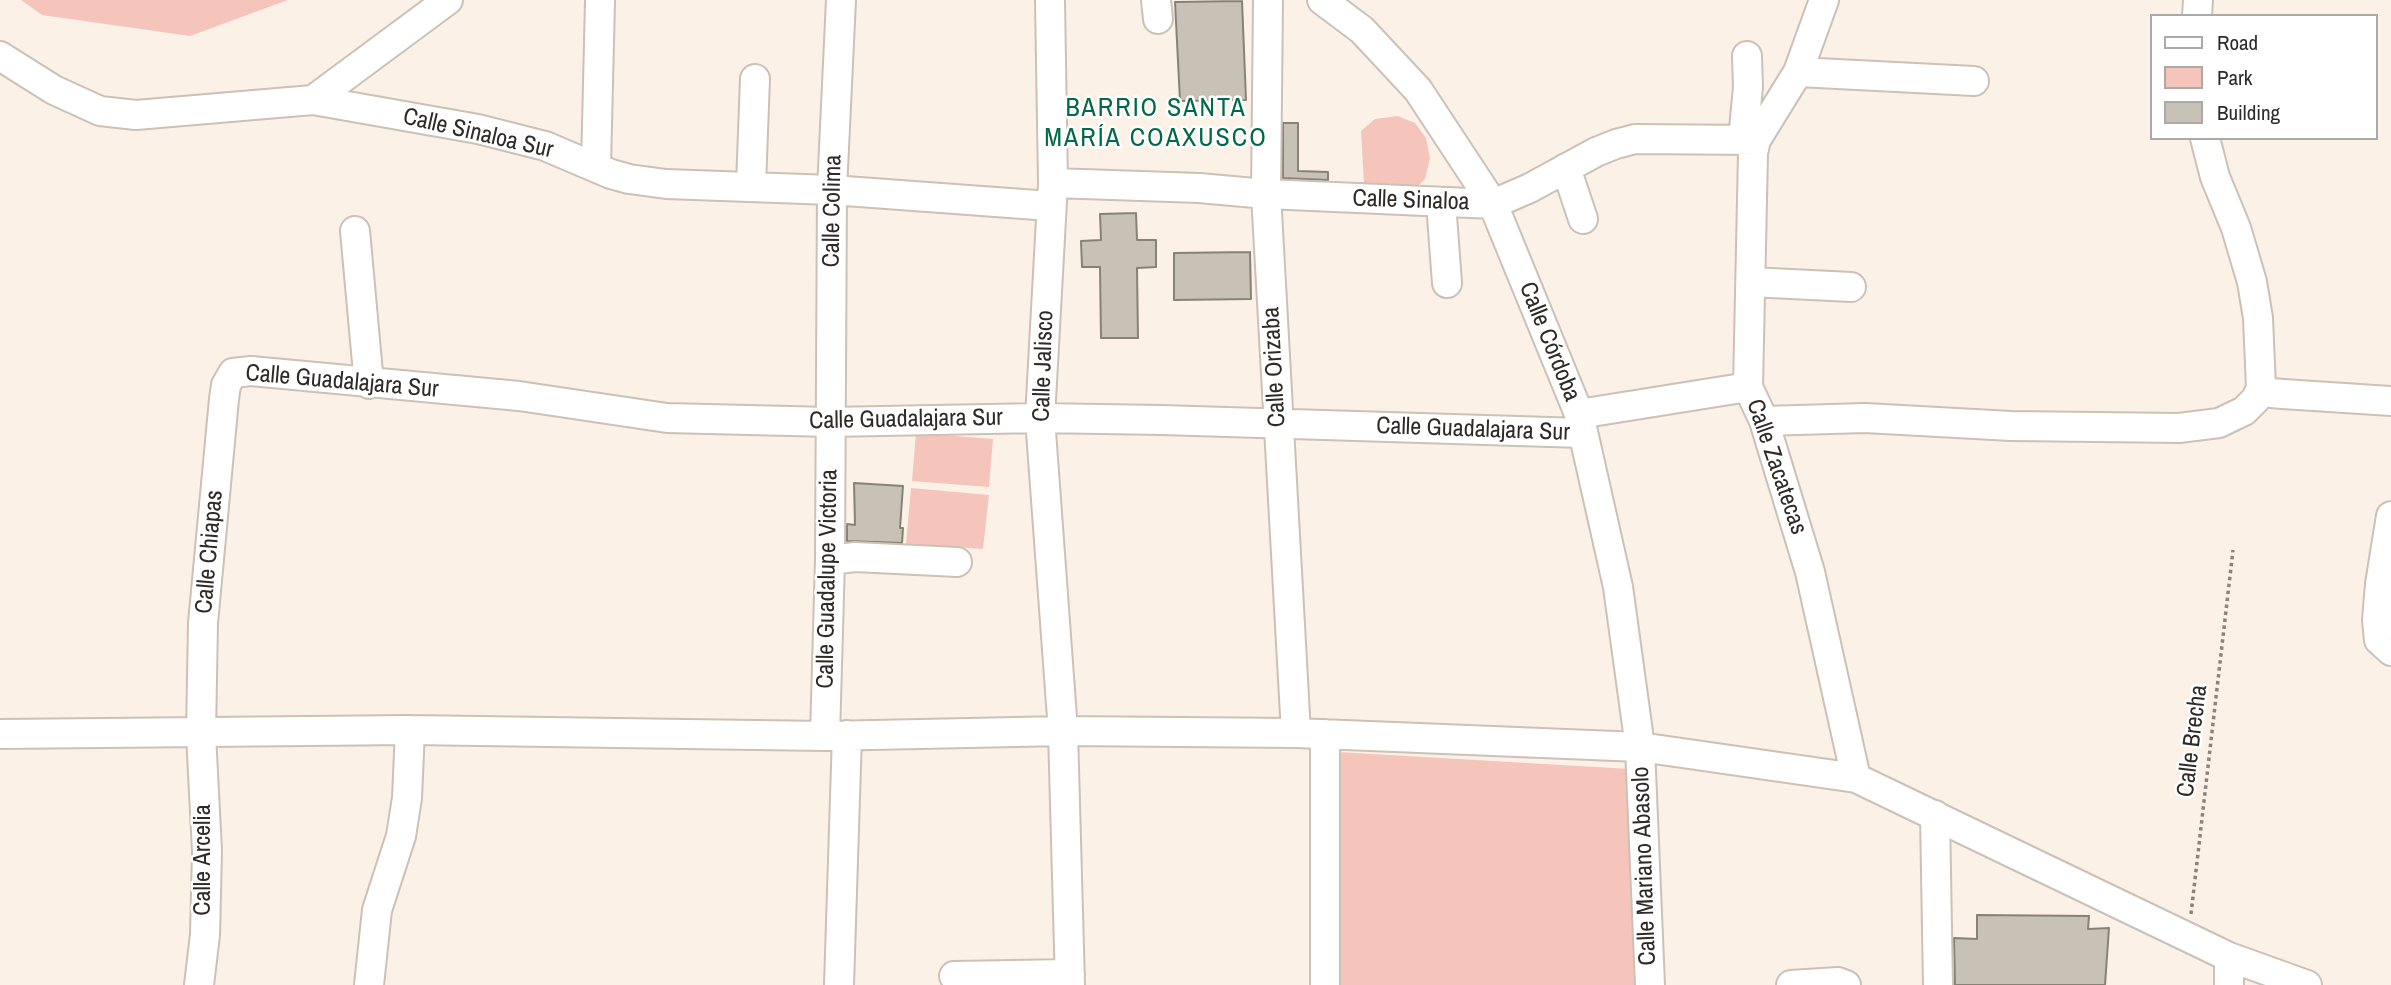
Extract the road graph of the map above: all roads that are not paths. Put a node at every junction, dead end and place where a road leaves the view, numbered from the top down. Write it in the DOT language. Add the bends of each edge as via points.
graph roads {
  1 [pos="448,0"];
  2 [pos="841,0"];
  3 [pos="1050,0"];
  4 [pos="1268,0"];
  5 [pos="1322,0"];
  6 [pos="600,1"];
  7 [pos="1826,2"];
  8 [pos="0,56"];
  9 [pos="1747,56"];
  10 [pos="1798,72"];
  11 [pos="755,79"];
  12 [pos="1974,81"];
  13 [pos="313,100"];
  14 [pos="1749,139"];
  15 [pos="2206,140"];
  16 [pos="596,166"];
  17 [pos="1566,168"];
  18 [pos="751,186"];
  19 [pos="832,190"];
  20 [pos="1266,194"];
  21 [pos="1051,195"];
  22 [pos="1441,203"];
  23 [pos="1493,204"];
  24 [pos="1583,219"];
  25 [pos="355,231"];
  26 [pos="1751,282"];
  27 [pos="1447,283"];
  28 [pos="1851,287"];
  29 [pos="233,373"];
  30 [pos="369,384"];
  31 [pos="1748,387"];
  32 [pos="2261,388"];
  33 [pos="2391,401"];
  34 [pos="1040,418"];
  35 [pos="1764,421"];
  36 [pos="830,422"];
  37 [pos="1580,424"];
  38 [pos="1278,425"];
  39 [pos="2391,516"];
  40 [pos="830,560"];
  41 [pos="957,562"];
  42 [pos="2391,651"];
  43 [pos="410,730"];
  44 [pos="1063,731"];
  45 [pos="1296,733"];
  46 [pos="0,734"];
  47 [pos="201,734"];
  48 [pos="1325,734"];
  49 [pos="836,736"];
  50 [pos="1640,747"];
  51 [pos="1856,778"];
  52 [pos="1935,815"];
  53 [pos="2229,957"];
  54 [pos="954,975"];
  55 [pos="1070,979"];
  56 [pos="200,985"];
  57 [pos="369,985"];
  58 [pos="839,985"];
  59 [pos="1325,985"];
  60 [pos="1650,985"];
  61 [pos="1791,985"];
  62 [pos="1846,985"];
  63 [pos="1938,985"];
  64 [pos="2229,985"];
  65 [pos="2307,985"];
  1 -- 13 [label="street"];
  2 -- 19 [label="street, Calle Colima"];
  3 -- 21 [label="street, Calle Jalisco"];
  4 -- 20 [label="street, Calle Orizaba"];
  5 -- 23 [label="street, Calle Córdoba" via="1362,30 1418,90"];
  6 -- 16 [label="street"];
  7 -- 10 [label="street, Calle Zacatecas"];
  8 -- 13 [label="street, Calle Sinaloa Sur" via="54,90 100,111 136,115"];
  9 -- 14 [label="street"];
  10 -- 12 [label="street"];
  10 -- 14 [label="street, Calle Zacatecas"];
  11 -- 18 [label="street"];
  13 -- 16 [label="street, Calle Sinaloa Sur" via="478,129 545,146"];
  14 -- 17 [label="street, Calle Sinaloa" via="1635,139"];
  14 -- 26 [label="street, Calle Zacatecas"];
  15 -- 32 [label="street" via="2252,282"];
  16 -- 18 [label="street, Calle Sinaloa Sur" via="629,179 666,184"];
  17 -- 23 [label="street, Calle Sinaloa"];
  17 -- 24 [label="street"];
  18 -- 19 [label="street, Calle Sinaloa Sur"];
  19 -- 21 [label="street, Calle Sinaloa Sur"];
  19 -- 36 [label="street, Calle Colima"];
  20 -- 21 [label="street, Calle Sinaloa" via="1199,188"];
  20 -- 22 [label="street, Calle Sinaloa"];
  20 -- 38 [label="street, Calle Orizaba"];
  21 -- 34 [label="street, Calle Jalisco"];
  22 -- 23 [label="street, Calle Sinaloa"];
  22 -- 27 [label="street"];
  23 -- 37 [label="street, Calle Córdoba"];
  25 -- 30 [label="street"];
  26 -- 28 [label="street"];
  26 -- 31 [label="street, Calle Zacatecas"];
  29 -- 30 [label="street, Calle Guadalajara Sur"];
  29 -- 47 [label="street, Calle Chiapas" via="224,399 203,623"];
  30 -- 36 [label="street, Calle Guadalajara Sur" via="519,396 667,418"];
  31 -- 35 [label="street, Calle Zacatecas"];
  31 -- 37 [label="street, Calle Guadalajara Sur"];
  32 -- 33 [label="street" via="2271,393"];
  32 -- 35 [label="street" via="2244,411 2232,418 2179,428 1865,418"];
  34 -- 36 [label="street, Calle Guadalajara Sur"];
  34 -- 38 [label="street, Calle Guadalajara Sur"];
  34 -- 44 [label="street, Calle Jalisco"];
  35 -- 51 [label="street, Calle Zacatecas" via="1810,572"];
  36 -- 40 [label="street, Calle Guadalupe Victoria"];
  37 -- 38 [label="street, Calle Guadalajara Sur"];
  37 -- 50 [label="street, Calle Córdoba" via="1618,587"];
  38 -- 45 [label="street, Calle Orizaba"];
  39 -- 42 [label="street" via="2377,620 2379,640"];
  40 -- 41 [label="street"];
  40 -- 49 [label="street, Calle Guadalupe Victoria"];
  43 -- 47 [label="street"];
  43 -- 49 [label="street"];
  43 -- 57 [label="street" via="401,836 377,910"];
  44 -- 45 [label="street"];
  44 -- 49 [label="street"];
  44 -- 55 [label="street, Calle Jalisco"];
  45 -- 48 [label="street"];
  46 -- 47 [label="street"];
  47 -- 56 [label="street, Calle Arcelia" via="207,851"];
  48 -- 50 [label="street"];
  48 -- 59 [label="street"];
  49 -- 58 [label="street, Calle Guadalupe Victoria"];
  50 -- 51 [label="street"];
  50 -- 60 [label="street, Calle Mariano Abasolo"];
  51 -- 52 [label="street"];
  52 -- 53 [label="street"];
  52 -- 63 [label="street"];
  53 -- 64 [label="street"];
  53 -- 65 [label="street"];
  54 -- 55 [label="street"];
  61 -- 62 [label="street"];
}
